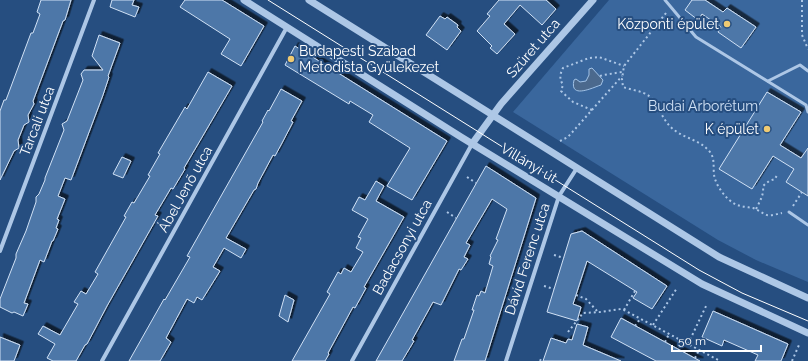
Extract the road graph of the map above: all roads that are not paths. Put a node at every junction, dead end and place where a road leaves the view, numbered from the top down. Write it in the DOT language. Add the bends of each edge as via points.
graph roads {
  1 [pos="94,0"];
  2 [pos="244,0"];
  3 [pos="309,0"];
  4 [pos="593,0"];
  5 [pos="665,0"];
  6 [pos="287,27"];
  7 [pos="808,71"];
  8 [pos="768,81"];
  9 [pos="808,112"];
  10 [pos="493,114"];
  11 [pos="472,144"];
  12 [pos="576,168"];
  13 [pos="559,196"];
  14 [pos="789,212"];
  15 [pos="808,225"];
  16 [pos="0,251"];
  17 [pos="808,298"];
  18 [pos="808,333"];
  19 [pos="102,361"];
  20 [pos="352,361"];
  21 [pos="506,361"];
  1 -- 16 [label="street, Tarcali utca"];
  2 -- 6 [label="street, Villányi út"];
  3 -- 10 [label="street, Villányi út"];
  4 -- 10 [label="street, Szüret utca"];
  5 -- 8 [label="lane" via="696,37"];
  6 -- 11 [label="street, Villányi út"];
  6 -- 19 [label="street, Ábel Jenő utca"];
  7 -- 8 [label="lane" via="800,65"];
  8 -- 9 [label="lane" via="806,105"];
  10 -- 11 [label="street, Szüret utca"];
  10 -- 12 [label="street, Villányi út"];
  11 -- 13 [label="street, Villányi út"];
  11 -- 20 [label="street, Badacsonyi utca"];
  12 -- 13 [label="street, Dávid Ferenc utca"];
  12 -- 17 [label="street, Villányi út" via="719,257"];
  13 -- 18 [label="street, Villányi út" via="702,284"];
  13 -- 21 [label="street, Dávid Ferenc utca"];
  14 -- 15 [label="lane"];
}
